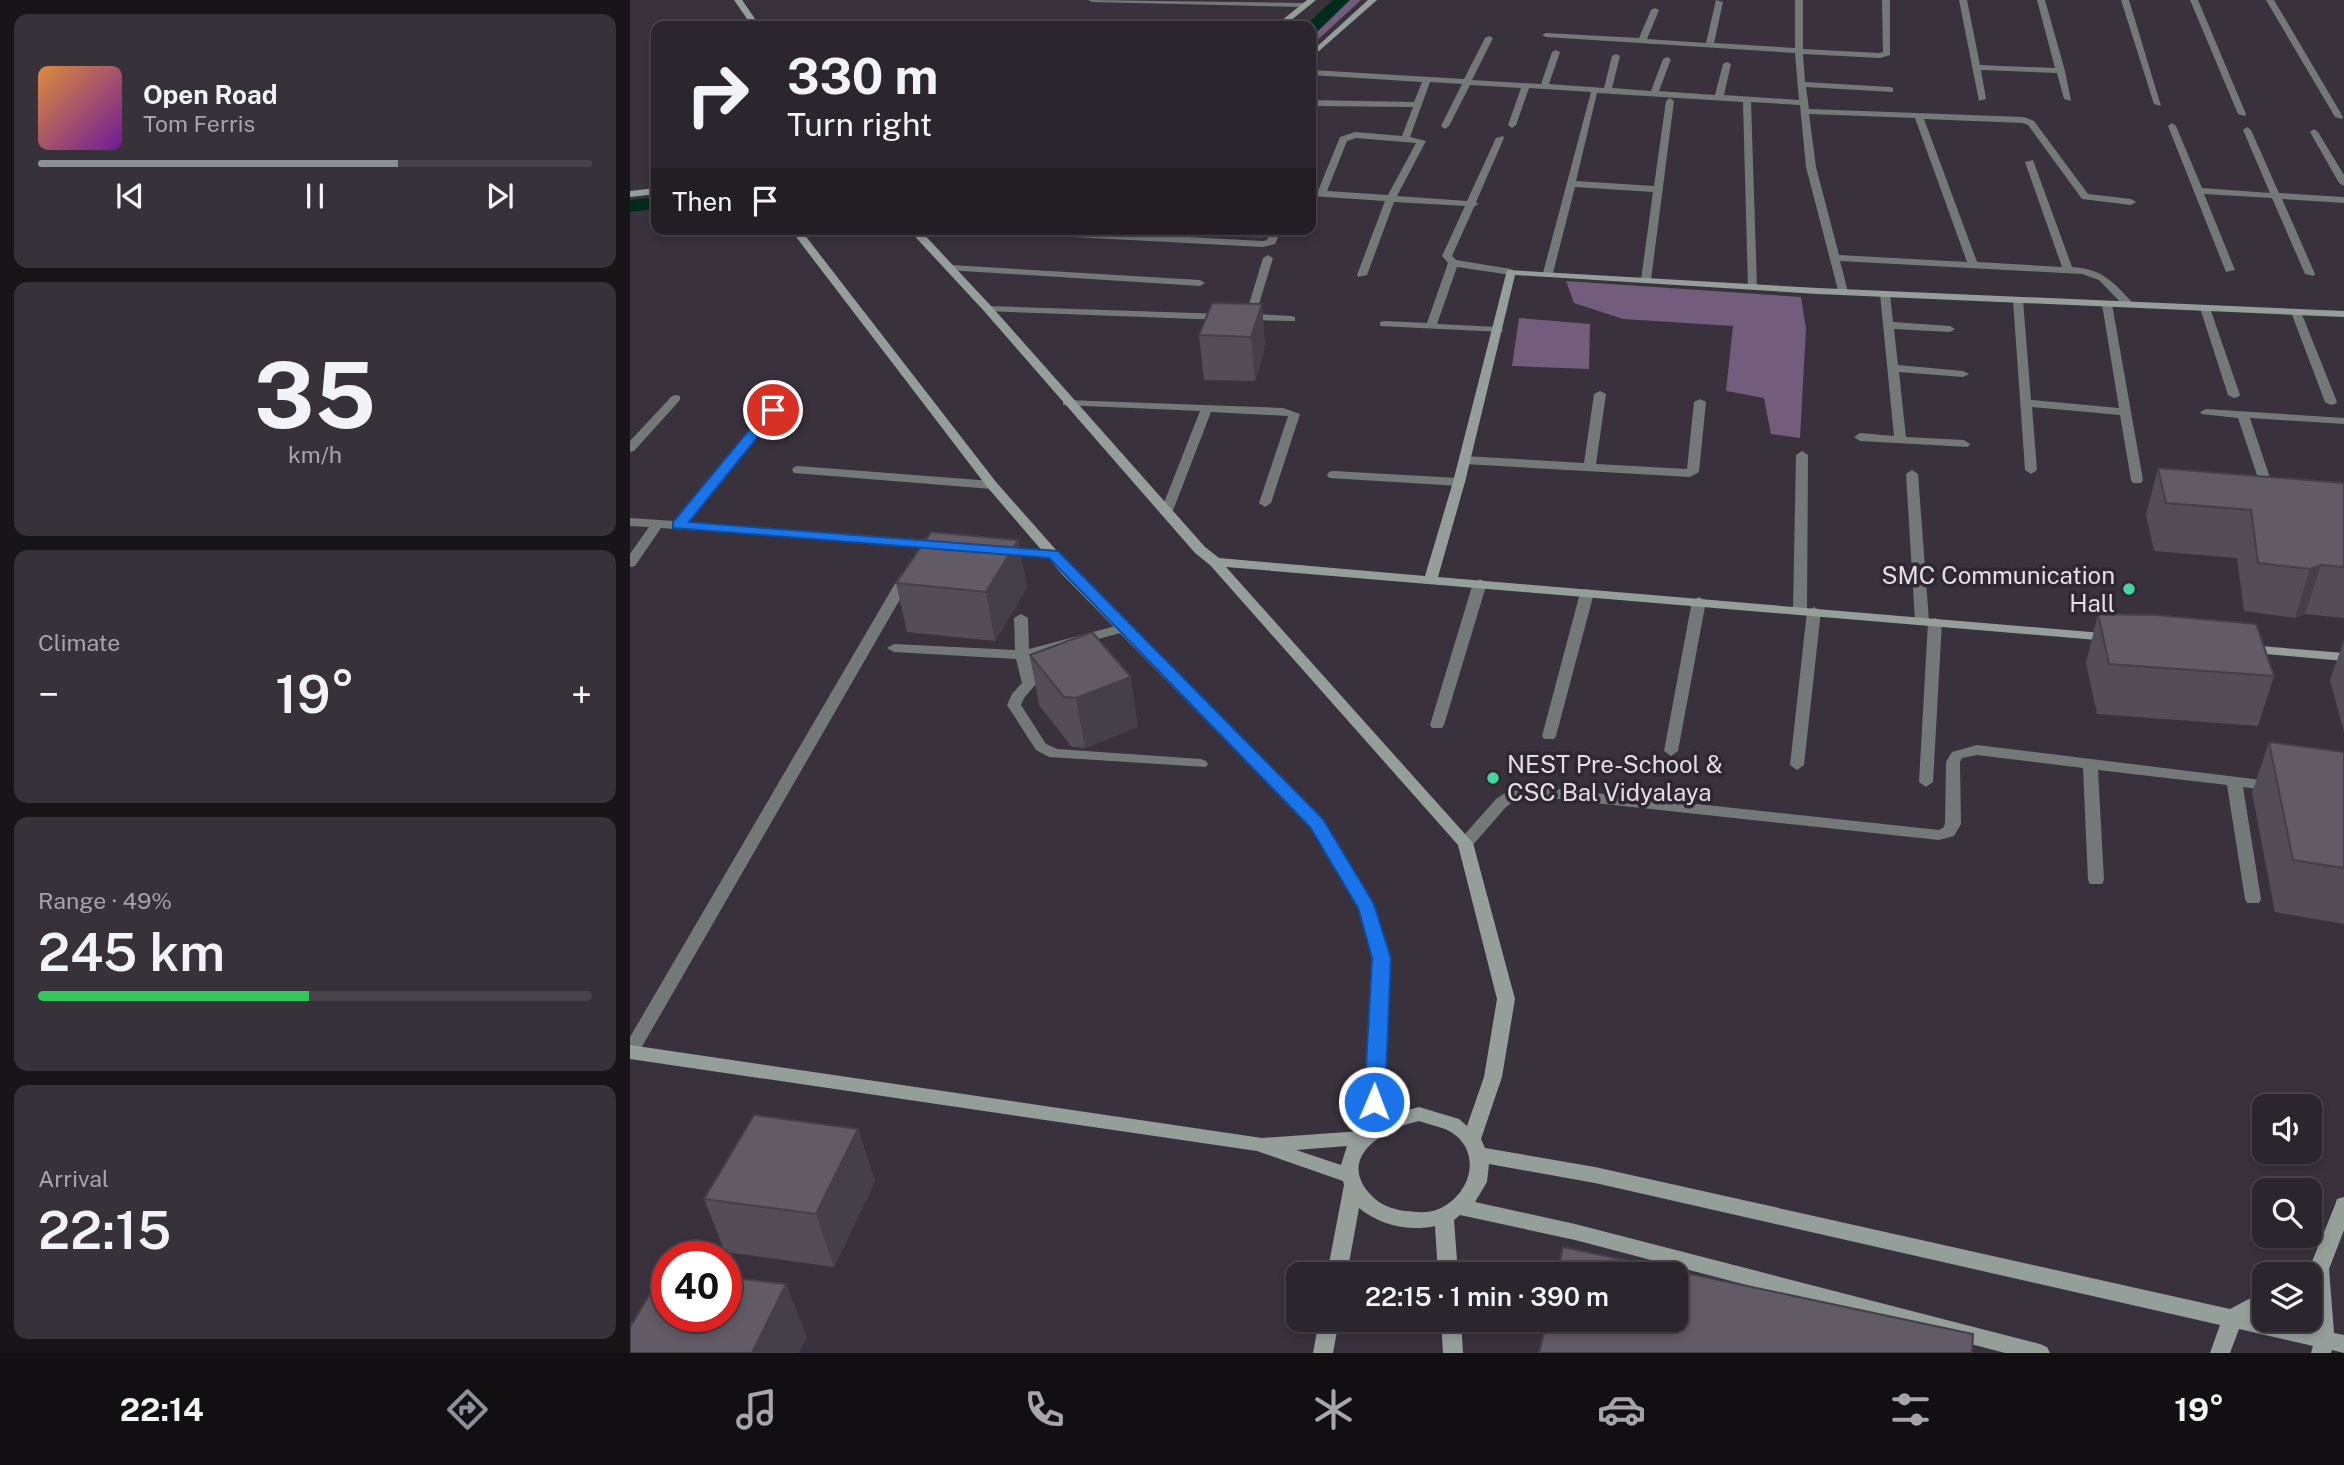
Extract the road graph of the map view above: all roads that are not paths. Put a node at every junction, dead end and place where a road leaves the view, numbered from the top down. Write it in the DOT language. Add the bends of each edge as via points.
graph roads {
  1 [pos="738,0"];
  2 [pos="1092,0"];
  3 [pos="1109,0"];
  4 [pos="1373,0"];
  5 [pos="1799,0"];
  6 [pos="1886,0"];
  7 [pos="1963,0"];
  8 [pos="2041,0"];
  9 [pos="2125,0"];
  10 [pos="2194,0"];
  11 [pos="2270,0"];
  12 [pos="1165,1"];
  13 [pos="1309,2"];
  14 [pos="1719,2"];
  15 [pos="1655,10"];
  16 [pos="753,21"];
  17 [pos="1285,21"];
  18 [pos="1546,35"];
  19 [pos="1489,38"];
  20 [pos="1642,42"];
  21 [pos="1709,46"];
  22 [pos="1316,51"];
  23 [pos="1556,52"];
  24 [pos="1799,52"];
  25 [pos="1616,56"];
  26 [pos="1667,59"];
  27 [pos="1727,64"];
  28 [pos="1976,67"];
  29 [pos="2061,71"];
  30 [pos="1316,72"];
  31 [pos="1427,80"];
  32 [pos="1469,82"];
  33 [pos="1801,84"];
  34 [pos="1526,86"];
  35 [pos="1544,87"];
  36 [pos="1890,90"];
  37 [pos="1607,92"];
  38 [pos="1594,94"];
  39 [pos="1654,94"];
  40 [pos="1719,97"];
  41 [pos="1747,99"];
  42 [pos="1982,99"];
  43 [pos="2068,99"];
  44 [pos="1670,101"];
  45 [pos="1316,103"];
  46 [pos="2158,104"];
  47 [pos="1418,105"];
  48 [pos="1804,107"];
  49 [pos="1918,114"];
  50 [pos="2242,114"];
  51 [pos="2339,117"];
  52 [pos="1512,125"];
  53 [pos="1445,126"];
  54 [pos="2172,126"];
  55 [pos="2247,130"];
  56 [pos="2314,132"];
  57 [pos="1406,137"];
  58 [pos="1500,138"];
  59 [pos="2030,162"];
  60 [pos="2344,183"];
  61 [pos="1571,184"];
  62 [pos="1658,189"];
  63 [pos="2199,191"];
  64 [pos="651,192"];
  65 [pos="630,194"];
  66 [pos="1316,194"];
  67 [pos="2276,196"];
  68 [pos="1391,198"];
  69 [pos="2344,200"];
  70 [pos="2131,202"];
  71 [pos="1473,204"];
  72 [pos="799,235"];
  73 [pos="919,235"];
  74 [pos="1173,235"];
  75 [pos="1237,235"];
  76 [pos="1273,235"];
  77 [pos="1233,243"];
  78 [pos="1268,258"];
  79 [pos="1834,258"];
  80 [pos="1453,263"];
  81 [pos="1972,263"];
  82 [pos="951,268"];
  83 [pos="2068,270"];
  84 [pos="2230,270"];
  85 [pos="1511,272"];
  86 [pos="1548,273"];
  87 [pos="2310,274"];
  88 [pos="1362,275"];
  89 [pos="1646,280"];
  90 [pos="1200,283"];
  91 [pos="1752,287"];
  92 [pos="1843,292"];
  93 [pos="1885,294"];
  94 [pos="2018,300"];
  95 [pos="2107,304"];
  96 [pos="2129,304"];
  97 [pos="2205,308"];
  98 [pos="988,309"];
  99 [pos="2297,312"];
  100 [pos="2344,314"];
  101 [pos="1250,317"];
  102 [pos="1291,319"];
  103 [pos="1384,324"];
  104 [pos="1888,325"];
  105 [pos="1432,327"];
  106 [pos="1498,330"];
  107 [pos="1950,330"];
  108 [pos="1893,368"];
  109 [pos="1963,374"];
  110 [pos="1600,394"];
  111 [pos="2234,395"];
  112 [pos="676,398"];
  113 [pos="1700,402"];
  114 [pos="2330,402"];
  115 [pos="1067,403"];
  116 [pos="2026,403"];
  117 [pos="1207,408"];
  118 [pos="773,410"];
  119 [pos="2125,412"];
  120 [pos="2206,412"];
  121 [pos="2243,414"];
  122 [pos="2344,421"];
  123 [pos="1860,436"];
  124 [pos="1900,439"];
  125 [pos="1965,444"];
  126 [pos="630,448"];
  127 [pos="1802,456"];
  128 [pos="1465,460"];
  129 [pos="1589,468"];
  130 [pos="2031,470"];
  131 [pos="798,471"];
  132 [pos="1912,474"];
  133 [pos="1333,475"];
  134 [pos="2137,480"];
  135 [pos="1460,482"];
  136 [pos="992,485"];
  137 [pos="2272,501"];
  138 [pos="1265,503"];
  139 [pos="1166,513"];
  140 [pos="630,522"];
  141 [pos="657,524"];
  142 [pos="678,525"];
  143 [pos="925,544"];
  144 [pos="963,547"];
  145 [pos="989,549"];
  146 [pos="1053,554"];
  147 [pos="1215,562"];
  148 [pos="630,563"];
  149 [pos="1431,579"];
  150 [pos="1480,583"];
  151 [pos="1587,593"];
  152 [pos="1699,601"];
  153 [pos="1807,611"];
  154 [pos="1021,618"];
  155 [pos="1928,622"];
  156 [pos="1123,628"];
  157 [pos="2126,639"];
  158 [pos="894,648"];
  159 [pos="2235,648"];
  160 [pos="1022,655"];
  161 [pos="2344,657"];
  162 [pos="1437,725"];
  163 [pos="1549,736"];
  164 [pos="1671,751"];
  165 [pos="1201,764"];
  166 [pos="2090,764"];
  167 [pos="1797,765"];
  168 [pos="2234,781"];
  169 [pos="1926,782"];
  170 [pos="2289,788"];
  171 [pos="1465,843"];
  172 [pos="2096,880"];
  173 [pos="2253,899"];
  174 [pos="630,1052"];
  175 [pos="1368,1133"];
  176 [pos="1257,1144"];
  177 [pos="1476,1147"];
  178 [pos="1353,1180"];
  179 [pos="2344,1205"];
  180 [pos="1452,1211"];
  181 [pos="1340,1262"];
  182 [pos="1449,1262"];
  183 [pos="2318,1262"];
  184 [pos="2252,1307"];
  185 [pos="2322,1308"];
  186 [pos="2232,1318"];
  187 [pos="1327,1332"];
  188 [pos="1452,1332"];
  189 [pos="2330,1346"];
  190 [pos="1323,1353"];
  191 [pos="1453,1353"];
  192 [pos="2040,1353"];
  193 [pos="2220,1353"];
  1 -- 16 [label="street"];
  2 -- 3 [label="street"];
  3 -- 12 [label="street"];
  4 -- 22 [label="street"];
  5 -- 24 [label="street"];
  6 -- 24 [label="street" via="1887,53 1870,57"];
  7 -- 28 [label="street"];
  8 -- 29 [label="street"];
  9 -- 46 [label="street"];
  10 -- 50 [label="street"];
  11 -- 51 [label="street"];
  12 -- 13 [label="street"];
  13 -- 17 [label="street"];
  14 -- 21 [label="street"];
  15 -- 20 [label="street"];
  18 -- 20 [label="street"];
  19 -- 32 [label="street"];
  20 -- 21 [label="street"];
  21 -- 24 [label="street"];
  23 -- 35 [label="street"];
  24 -- 33 [label="street"];
  25 -- 37 [label="street"];
  26 -- 39 [label="street"];
  27 -- 40 [label="street"];
  28 -- 29 [label="street"];
  28 -- 42 [label="street"];
  29 -- 43 [label="street"];
  30 -- 31 [label="street"];
  31 -- 32 [label="street"];
  31 -- 47 [label="street"];
  32 -- 34 [label="street"];
  32 -- 53 [label="street"];
  33 -- 36 [label="street"];
  33 -- 48 [label="street"];
  34 -- 35 [label="street"];
  34 -- 52 [label="street"];
  35 -- 37 [label="street"];
  37 -- 39 [label="street"];
  38 -- 61 [label="street"];
  39 -- 40 [label="street"];
  40 -- 41 [label="street"];
  41 -- 48 [label="street"];
  41 -- 91 [label="street"];
  44 -- 62 [label="street"];
  45 -- 47 [label="street"];
  47 -- 57 [label="street"];
  48 -- 49 [label="street"];
  48 -- 79 [label="street" via="1811,167"];
  49 -- 70 [label="street" via="2024,120 2031,123 2085,197"];
  49 -- 81 [label="street"];
  54 -- 63 [label="street"];
  55 -- 67 [label="street"];
  56 -- 60 [label="street"];
  57 -- 66 [label="street" via="1355,135 1343,139"];
  57 -- 68 [label="street" via="1422,141"];
  58 -- 71 [label="street"];
  59 -- 83 [label="street"];
  61 -- 62 [label="street"];
  61 -- 86 [label="street"];
  62 -- 89 [label="street"];
  63 -- 67 [label="street"];
  63 -- 84 [label="street"];
  64 -- 65 [label="street"];
  66 -- 68 [label="street"];
  67 -- 69 [label="street"];
  67 -- 87 [label="street"];
  68 -- 71 [label="street"];
  68 -- 88 [label="street"];
  71 -- 80 [label="street" via="1447,256"];
  72 -- 136 [label="street"];
  73 -- 82 [label="street"];
  74 -- 77 [label="street"];
  75 -- 77 [label="street"];
  76 -- 77 [label="street" via="1268,244"];
  78 -- 101 [label="street"];
  79 -- 81 [label="street"];
  79 -- 92 [label="street"];
  80 -- 85 [label="street"];
  80 -- 105 [label="street"];
  81 -- 83 [label="street"];
  82 -- 90 [label="street"];
  82 -- 98 [label="street"];
  83 -- 96 [label="street" via="2103,278"];
  85 -- 86 [label="street"];
  85 -- 106 [label="street"];
  86 -- 89 [label="street"];
  89 -- 91 [label="street"];
  91 -- 92 [label="street"];
  92 -- 93 [label="street"];
  93 -- 94 [label="street"];
  93 -- 104 [label="street"];
  94 -- 95 [label="street"];
  94 -- 116 [label="street"];
  95 -- 96 [label="street"];
  95 -- 119 [label="street"];
  96 -- 97 [label="street"];
  97 -- 99 [label="street"];
  97 -- 111 [label="street"];
  98 -- 101 [label="street"];
  98 -- 115 [label="street"];
  99 -- 100 [label="street"];
  99 -- 114 [label="street"];
  101 -- 102 [label="street"];
  103 -- 105 [label="street"];
  104 -- 107 [label="street"];
  104 -- 108 [label="street"];
  105 -- 106 [label="street"];
  106 -- 128 [label="street"];
  108 -- 109 [label="street"];
  108 -- 124 [label="street"];
  110 -- 129 [label="street"];
  112 -- 126 [label="street"];
  113 -- 129 [label="street" via="1695,469 1690,473"];
  115 -- 117 [label="street"];
  115 -- 139 [label="street"];
  116 -- 119 [label="street"];
  116 -- 130 [label="street"];
  117 -- 138 [label="street" via="1294,414"];
  117 -- 139 [label="street"];
  118 -- 142 [label="street"];
  119 -- 134 [label="street"];
  120 -- 121 [label="street"];
  121 -- 122 [label="street"];
  121 -- 137 [label="street"];
  123 -- 124 [label="street"];
  124 -- 125 [label="street"];
  127 -- 153 [label="street"];
  128 -- 129 [label="street"];
  128 -- 135 [label="street"];
  131 -- 136 [label="street"];
  132 -- 155 [label="street"];
  133 -- 135 [label="street"];
  135 -- 149 [label="street"];
  136 -- 146 [label="street"];
  139 -- 147 [label="street"];
  140 -- 141 [label="street"];
  141 -- 142 [label="street"];
  141 -- 148 [label="street"];
  142 -- 143 [label="street"];
  143 -- 144 [label="street"];
  143 -- 174 [label="street"];
  145 -- 146 [label="street"];
  146 -- 156 [label="street"];
  147 -- 149 [label="street"];
  147 -- 171 [label="street"];
  149 -- 150 [label="street"];
  150 -- 151 [label="street"];
  150 -- 162 [label="street"];
  151 -- 152 [label="street"];
  151 -- 163 [label="street"];
  152 -- 153 [label="street"];
  152 -- 164 [label="street"];
  153 -- 155 [label="street"];
  153 -- 167 [label="street"];
  154 -- 160 [label="street"];
  155 -- 157 [label="street"];
  155 -- 169 [label="street"];
  156 -- 160 [label="street"];
  156 -- 175 [label="street" via="1316,823 1367,908 1382,958"];
  158 -- 160 [label="street"];
  159 -- 161 [label="street"];
  160 -- 165 [label="street" via="1029,684 1014,705 1047,751"];
  166 -- 168 [label="street"];
  166 -- 171 [label="street" via="1977,750 1957,755 1953,762 1953,824 1949,832 1939,835 1549,793 1513,795"];
  166 -- 172 [label="street"];
  168 -- 170 [label="street"];
  168 -- 173 [label="street"];
  171 -- 177 [label="street" via="1506,999"];
  174 -- 176 [label="street"];
  175 -- 176 [label="street"];
  175 -- 177 [label="street" via="1403,1116 1419,1114 1458,1126"];
  175 -- 178 [label="street" via="1353,1154"];
  176 -- 178 [label="street"];
  177 -- 180 [label="street" via="1482,1172 1475,1190"];
  177 -- 186 [label="street"];
  178 -- 180 [label="street" via="1364,1201 1401,1220 1423,1221"];
  178 -- 181 [label="street"];
  179 -- 183 [label="street"];
  180 -- 182 [label="street"];
  180 -- 192 [label="street" via="1575,1232"];
  184 -- 186 [label="street"];
  185 -- 189 [label="street"];
  186 -- 189 [label="street"];
  186 -- 193 [label="street"];
  187 -- 190 [label="street"];
  188 -- 191 [label="street"];
}
